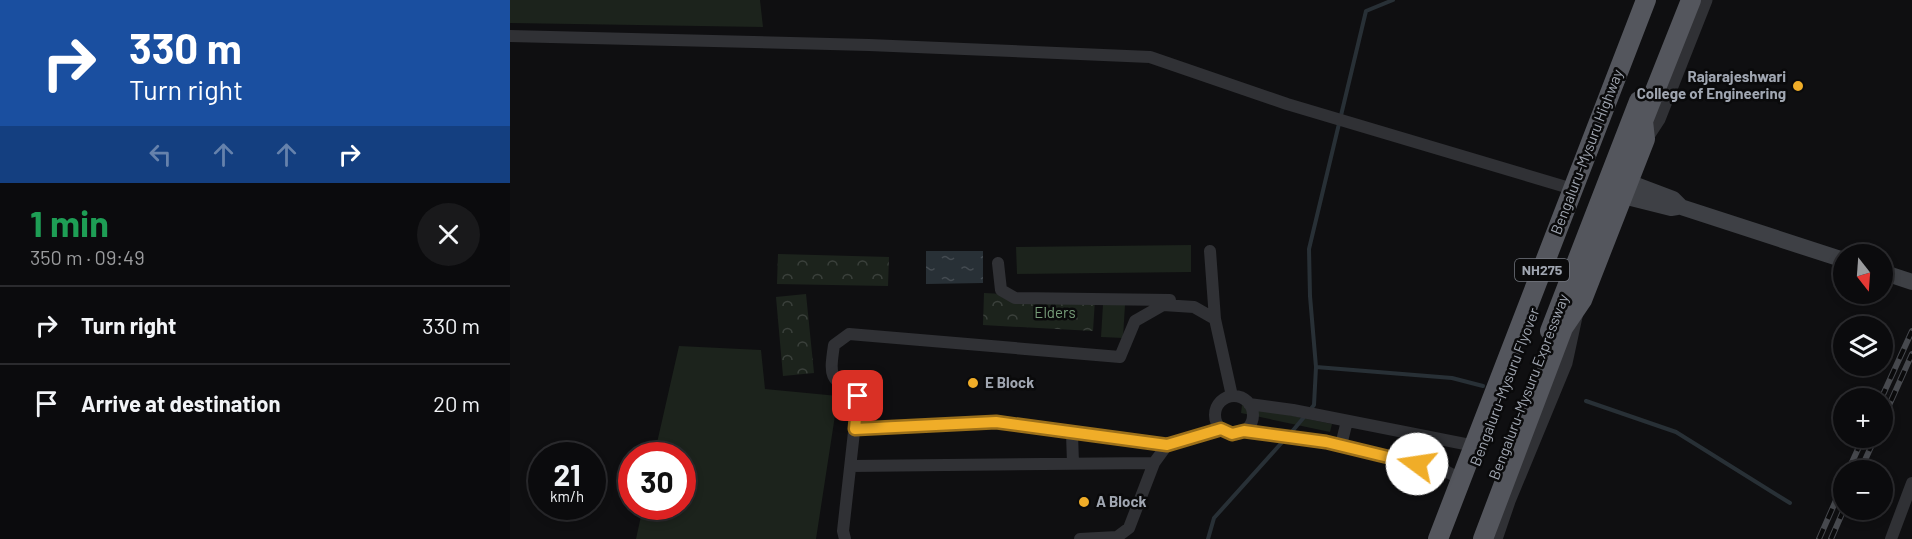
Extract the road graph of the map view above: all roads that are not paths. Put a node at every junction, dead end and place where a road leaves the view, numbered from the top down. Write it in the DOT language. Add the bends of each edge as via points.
graph roads {
  1 [pos="1637,0"];
  2 [pos="1646,0"];
  3 [pos="1654,0"];
  4 [pos="1677,0"];
  5 [pos="1691,0"];
  6 [pos="1705,0"];
  7 [pos="510,36"];
  8 [pos="1645,139"];
  9 [pos="1566,186"];
  10 [pos="1626,189"];
  11 [pos="1209,251"];
  12 [pos="1833,256"];
  13 [pos="998,263"];
  14 [pos="1893,276"];
  15 [pos="1912,282"];
  16 [pos="1576,306"];
  17 [pos="1194,307"];
  18 [pos="1215,319"];
  19 [pos="1232,396"];
  20 [pos="1248,404"];
  21 [pos="1347,421"];
  22 [pos="855,429"];
  23 [pos="1221,429"];
  24 [pos="1244,431"];
  25 [pos="1072,434"];
  26 [pos="1465,444"];
  27 [pos="1167,445"];
  28 [pos="1341,445"];
  29 [pos="1073,463"];
  30 [pos="1154,463"];
  31 [pos="851,466"];
  32 [pos="1453,475"];
  33 [pos="1912,483"];
  34 [pos="845,539"];
  35 [pos="1080,539"];
  36 [pos="1428,539"];
  37 [pos="1438,539"];
  38 [pos="1447,539"];
  39 [pos="1470,539"];
  40 [pos="1483,539"];
  41 [pos="1495,539"];
  42 [pos="1891,539"];
  1 -- 9 [label="street, NH275"];
  2 -- 37 [label="highway, Bengaluru-Mysuru Highway / NH275"];
  3 -- 38 [label="highway, Bengaluru-Mysuru Flyover / NH275"];
  4 -- 39 [label="highway, Bengaluru-Mysuru Expressway / NH275"];
  5 -- 8 [label="highway, Bengaluru-Mysuru Expressway / NH275" via="1643,121"];
  6 -- 8 [label="street, Bengaluru-Mysuru Expressway / NH275" via="1658,119"];
  7 -- 9 [label="street" via="1150,57 1298,108"];
  8 -- 10 [label="highway, Bengaluru-Mysuru Expressway / NH275"];
  9 -- 26 [label="street, NH275"];
  10 -- 12 [label="main road" via="1673,199 1681,207"];
  10 -- 16 [label="highway, Bengaluru-Mysuru Expressway / NH275" via="1582,300"];
  11 -- 18 [label="street"];
  13 -- 17 [label="street" via="1001,290 1016,298 1191,300"];
  14 -- 15 [label="main road"];
  16 -- 40 [label="highway, Bengaluru-Mysuru Expressway / NH275" via="1563,328"];
  16 -- 41 [label="street, Bengaluru-Mysuru Expressway / NH275" via="1577,316 1564,363"];
  17 -- 18 [label="street"];
  17 -- 22 [label="street" via="1163,305 1135,321 1120,357 849,334 834,345 831,369 836,382 858,396"];
  18 -- 19 [label="street"];
  19 -- 20 [label="street"];
  19 -- 23 [label="street" via="1217,406 1215,418"];
  20 -- 21 [label="street"];
  20 -- 24 [label="street" via="1252,421"];
  21 -- 26 [label="street"];
  21 -- 28 [label="street"];
  22 -- 25 [label="street" via="996,422"];
  22 -- 31 [label="street"];
  23 -- 24 [label="street" via="1232,434"];
  23 -- 27 [label="street"];
  24 -- 28 [label="street"];
  25 -- 27 [label="street"];
  25 -- 29 [label="street"];
  26 -- 32 [label="street, NH275"];
  27 -- 30 [label="street"];
  28 -- 32 [label="street"];
  29 -- 30 [label="street"];
  29 -- 31 [label="street"];
  30 -- 35 [label="street" via="1129,528 1117,537"];
  31 -- 34 [label="street"];
  32 -- 36 [label="street, NH275"];
  33 -- 42 [label="street"];
}
